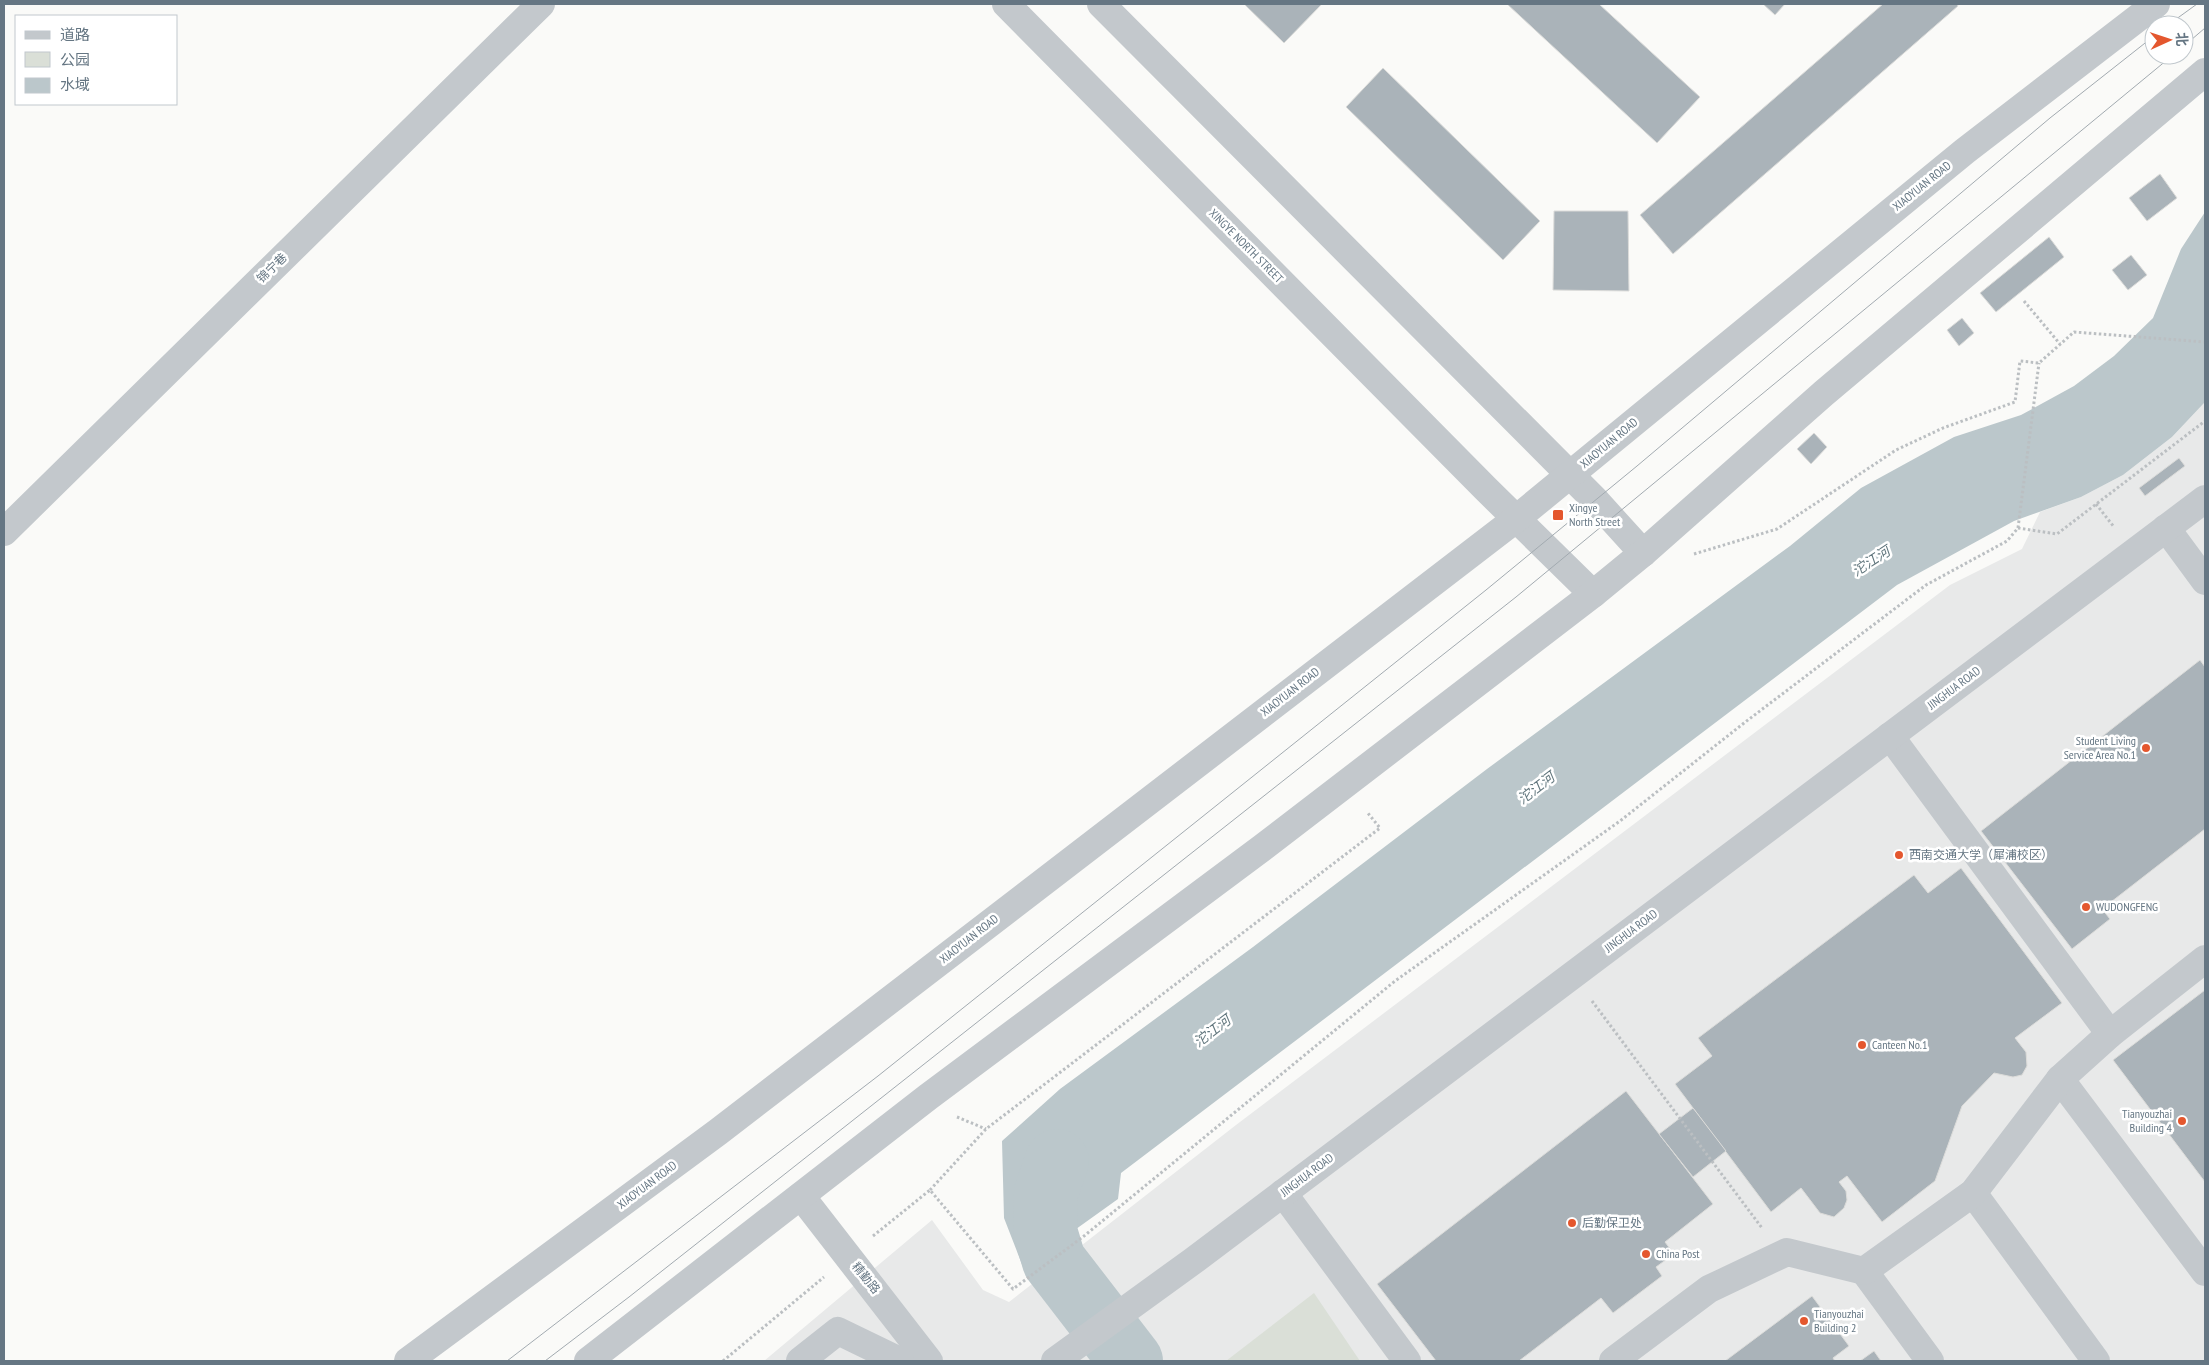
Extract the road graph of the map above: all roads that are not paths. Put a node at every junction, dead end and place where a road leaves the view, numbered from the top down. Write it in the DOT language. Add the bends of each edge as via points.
graph roads {
  1 [pos="541,4"];
  2 [pos="1006,4"];
  3 [pos="1101,4"];
  4 [pos="2156,4"];
  5 [pos="2205,72"];
  6 [pos="1570,474"];
  7 [pos="2205,499"];
  8 [pos="1516,519"];
  9 [pos="2166,528"];
  10 [pos="4,532"];
  11 [pos="1644,553"];
  12 [pos="2205,581"];
  13 [pos="1593,594"];
  14 [pos="1890,736"];
  15 [pos="2205,959"];
  16 [pos="2110,1034"];
  17 [pos="2060,1079"];
  18 [pos="1283,1193"];
  19 [pos="1973,1193"];
  20 [pos="801,1196"];
  21 [pos="1864,1271"];
  22 [pos="2205,1272"];
  23 [pos="408,1361"];
  24 [pos="588,1361"];
  25 [pos="800,1361"];
  26 [pos="900,1361"];
  27 [pos="929,1361"];
  28 [pos="1055,1361"];
  29 [pos="1407,1361"];
  30 [pos="1613,1361"];
  31 [pos="1930,1361"];
  32 [pos="2096,1361"];
  1 -- 10 [label="street, 锦宁巷"];
  2 -- 8 [label="street, XINGYE NORTH STREET"];
  3 -- 6 [label="street"];
  4 -- 6 [label="street, XIAOYUAN ROAD" via="1965,151"];
  5 -- 11 [label="street" via="1824,393"];
  6 -- 8 [label="street, XIAOYUAN ROAD"];
  6 -- 11 [label="street"];
  7 -- 9 [label="street, JINGHUA ROAD"];
  8 -- 13 [label="street, XINGYE NORTH STREET"];
  8 -- 23 [label="street, XIAOYUAN ROAD" via="718,1132"];
  9 -- 12 [label="street"];
  9 -- 14 [label="street, JINGHUA ROAD"];
  11 -- 13 [label="street"];
  13 -- 20 [label="street" via="1262,848 928,1096"];
  14 -- 16 [label="street"];
  14 -- 18 [label="street, JINGHUA ROAD"];
  15 -- 16 [label="street"];
  16 -- 17 [label="street"];
  17 -- 19 [label="street"];
  17 -- 22 [label="street"];
  18 -- 28 [label="street, JINGHUA ROAD"];
  18 -- 29 [label="street"];
  19 -- 21 [label="street"];
  19 -- 32 [label="street"];
  20 -- 24 [label="street"];
  20 -- 27 [label="street, 精勤路"];
  21 -- 30 [label="street" via="1787,1252 1781,1254 1709,1289"];
  21 -- 31 [label="street"];
  25 -- 26 [label="street" via="838,1331"];
}
